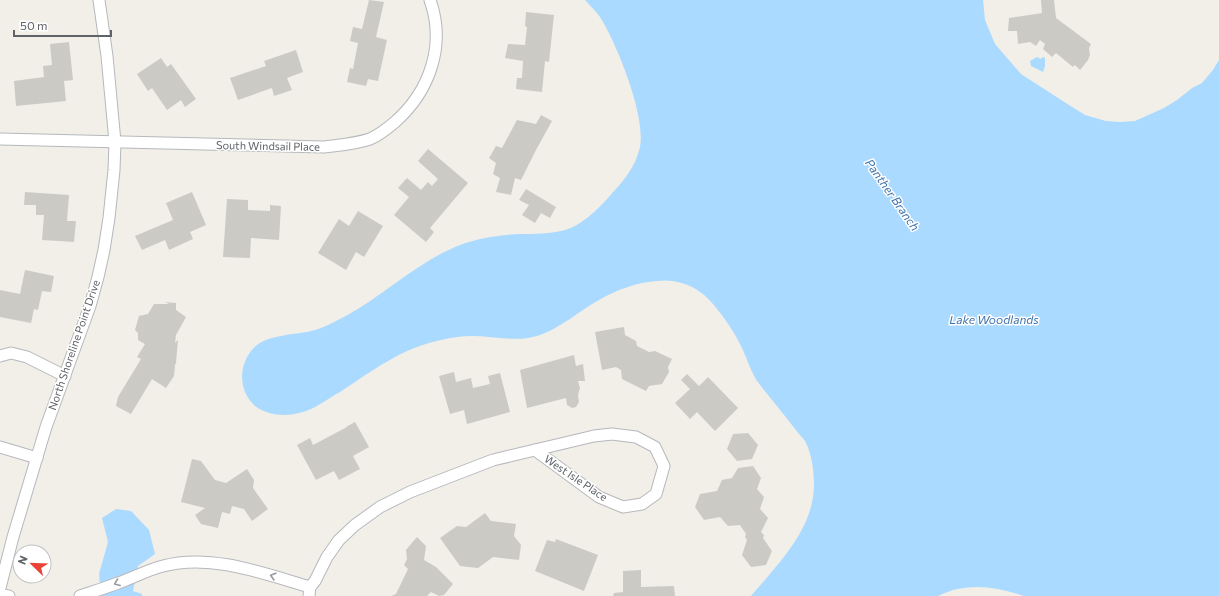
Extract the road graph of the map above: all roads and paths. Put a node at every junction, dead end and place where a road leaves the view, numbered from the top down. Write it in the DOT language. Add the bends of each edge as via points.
graph roads {
  1 [pos="99,0"];
  2 [pos="430,0"];
  3 [pos="0,140"];
  4 [pos="115,142"];
  5 [pos="0,356"];
  6 [pos="65,376"];
  7 [pos="0,447"];
  8 [pos="535,450"];
  9 [pos="37,458"];
  10 [pos="0,588"];
  11 [pos="310,591"];
  12 [pos="0,594"];
  13 [pos="9,596"];
  14 [pos="80,596"];
  1 -- 4 [label="street, North Shoreline Point Drive"];
  2 -- 4 [label="street, South Windsail Place" via="436,25 436,44 427,80 402,116 371,138 348,145 324,147"];
  3 -- 4 [label="street, South Windsail Place"];
  4 -- 6 [label="street, North Shoreline Point Drive" via="109,218 98,277"];
  5 -- 6 [label="street" via="11,353 28,357"];
  6 -- 9 [label="street, North Shoreline Point Drive"];
  7 -- 9 [label="street"];
  8 -- 8 [label="street, West Isle Place" via="599,496 623,507 642,504 656,494 664,466 654,447 636,436 594,436"];
  8 -- 11 [label="street, West Isle Place" via="493,460 410,492 380,507 338,540"];
  9 -- 10 [label="street, North Shoreline Point Drive"];
  11 -- 14 [label="street, one-way" via="230,565 193,562 164,565"];
  12 -- 13 [label="street"];
}
